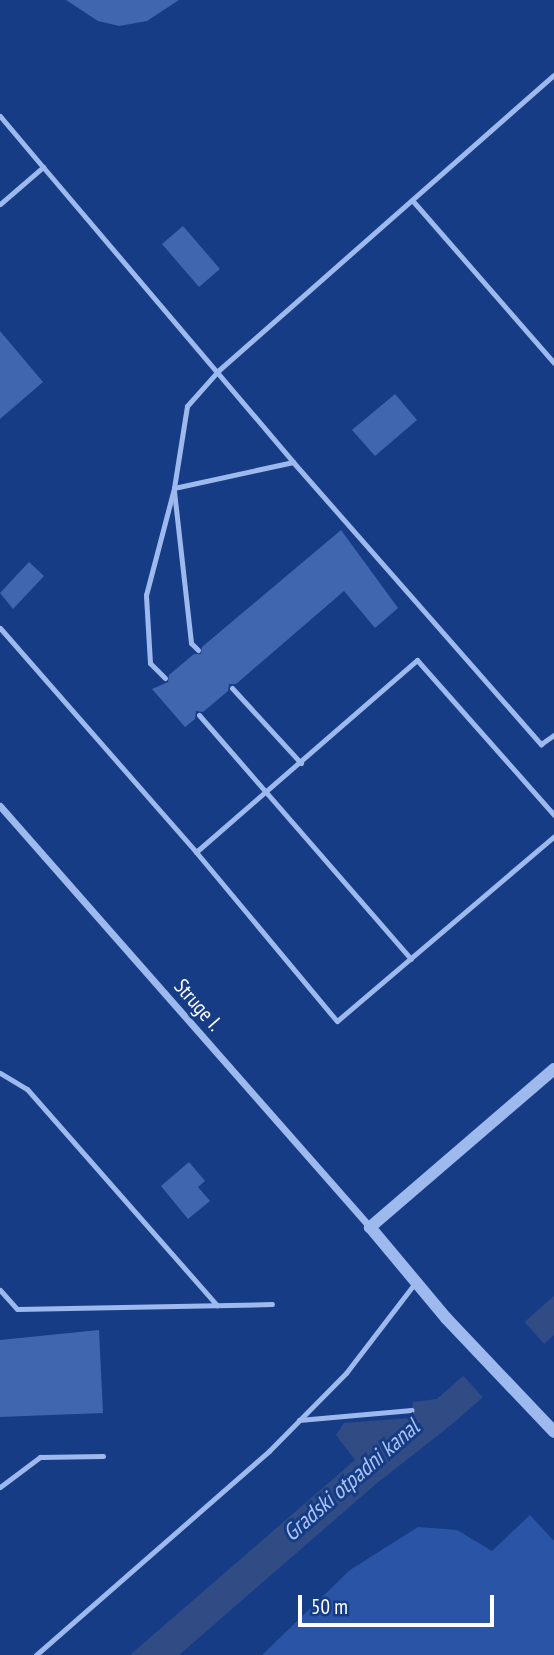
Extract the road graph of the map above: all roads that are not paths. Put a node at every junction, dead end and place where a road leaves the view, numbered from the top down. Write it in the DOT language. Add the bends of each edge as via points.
graph roads {
  1 [pos="554,75"];
  2 [pos="0,116"];
  3 [pos="43,167"];
  4 [pos="412,200"];
  5 [pos="0,204"];
  6 [pos="554,363"];
  7 [pos="219,370"];
  8 [pos="293,462"];
  9 [pos="174,488"];
  10 [pos="0,628"];
  11 [pos="198,650"];
  12 [pos="165,678"];
  13 [pos="232,688"];
  14 [pos="199,715"];
  15 [pos="554,735"];
  16 [pos="301,763"];
  17 [pos="268,790"];
  18 [pos="0,806"];
  19 [pos="554,815"];
  20 [pos="554,836"];
  21 [pos="196,852"];
  22 [pos="411,959"];
  23 [pos="554,1069"];
  24 [pos="0,1073"];
  25 [pos="370,1227"];
  26 [pos="415,1283"];
  27 [pos="0,1290"];
  28 [pos="272,1304"];
  29 [pos="217,1305"];
  30 [pos="412,1410"];
  31 [pos="299,1420"];
  32 [pos="554,1432"];
  33 [pos="103,1456"];
  34 [pos="0,1487"];
  35 [pos="36,1655"];
  1 -- 4 [label="lane"];
  2 -- 3 [label="lane"];
  3 -- 5 [label="lane"];
  3 -- 7 [label="lane"];
  4 -- 6 [label="lane"];
  4 -- 7 [label="lane"];
  7 -- 8 [label="lane"];
  7 -- 9 [label="lane" via="187,406"];
  8 -- 9 [label="lane"];
  8 -- 15 [label="lane" via="541,744"];
  9 -- 11 [label="lane" via="191,643"];
  9 -- 12 [label="lane" via="146,595 150,663"];
  10 -- 21 [label="lane"];
  13 -- 16 [label="lane"];
  14 -- 17 [label="lane"];
  16 -- 17 [label="lane"];
  16 -- 19 [label="lane" via="417,660"];
  17 -- 21 [label="lane"];
  17 -- 22 [label="lane"];
  18 -- 25 [label="street, Struge I."];
  20 -- 22 [label="lane"];
  21 -- 22 [label="lane" via="337,1021"];
  23 -- 25 [label="street"];
  24 -- 29 [label="lane" via="27,1089"];
  25 -- 26 [label="street"];
  26 -- 31 [label="lane" via="346,1373"];
  26 -- 32 [label="street"];
  27 -- 29 [label="lane" via="17,1309"];
  28 -- 29 [label="lane"];
  30 -- 31 [label="lane"];
  31 -- 35 [label="lane"];
  33 -- 34 [label="lane" via="40,1457"];
}
